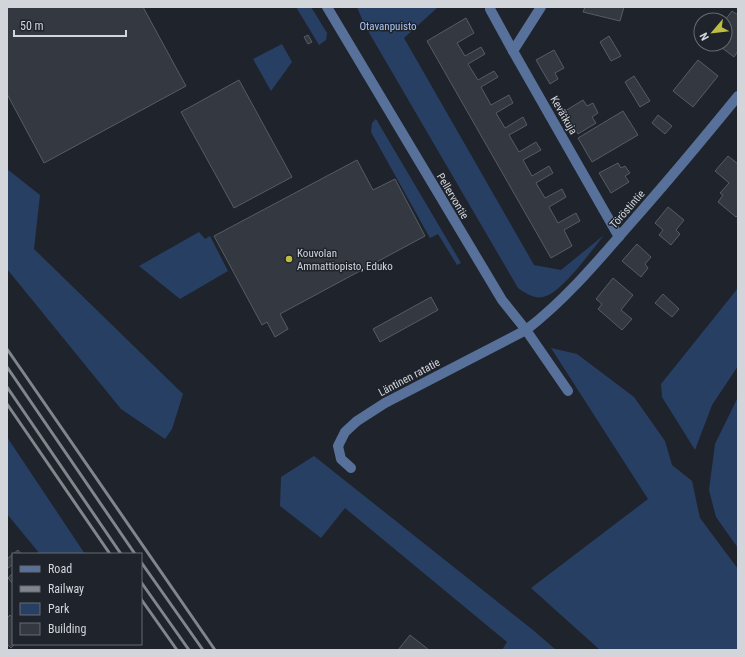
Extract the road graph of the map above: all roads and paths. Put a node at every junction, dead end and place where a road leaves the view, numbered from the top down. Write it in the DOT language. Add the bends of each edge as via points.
graph roads {
  1 [pos="327,7"];
  2 [pos="541,7"];
  3 [pos="490,9"];
  4 [pos="513,51"];
  5 [pos="738,96"];
  6 [pos="619,237"];
  7 [pos="526,330"];
  8 [pos="568,391"];
  9 [pos="351,468"];
  1 -- 7 [label="street, Pellervontie" via="498,293"];
  2 -- 4 [label="street"];
  3 -- 4 [label="street, Kevätkuja"];
  4 -- 6 [label="street, Kevätkuja"];
  5 -- 6 [label="street, Töröstintie"];
  6 -- 7 [label="street, Töröstintie" via="592,268"];
  7 -- 8 [label="street, Pellervontie"];
  7 -- 9 [label="street, Läntinen ratatie" via="385,403 357,421 344,432 338,446 341,459"];
}
